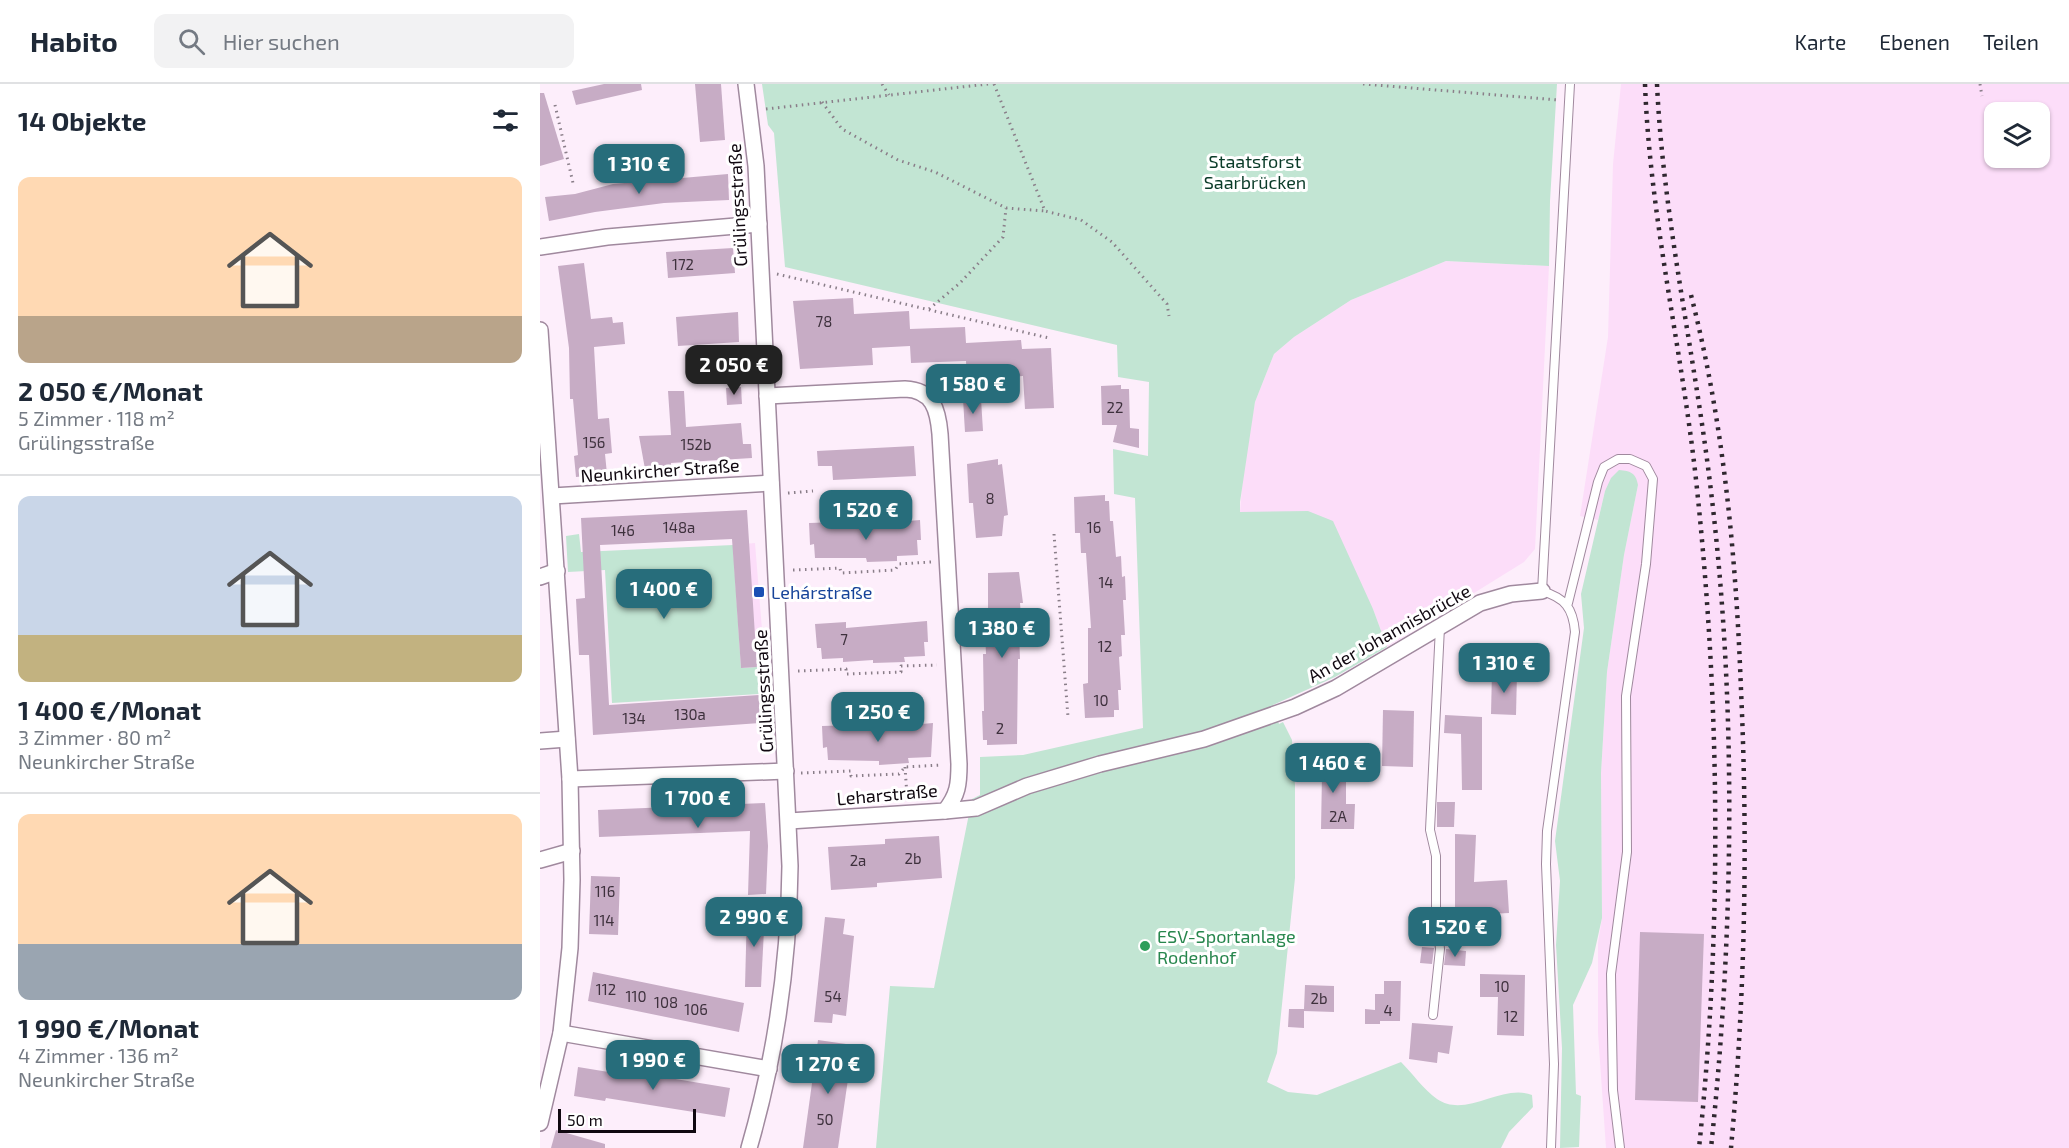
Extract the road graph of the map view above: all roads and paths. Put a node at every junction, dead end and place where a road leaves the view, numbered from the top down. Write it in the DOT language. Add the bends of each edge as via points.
graph roads {
  1 [pos="746,84"];
  2 [pos="882,84"];
  3 [pos="988,84"];
  4 [pos="994,84"];
  5 [pos="1363,84"];
  6 [pos="1570,84"];
  7 [pos="1980,84"];
  8 [pos="889,95"];
  9 [pos="1982,96"];
  10 [pos="1569,101"];
  11 [pos="822,102"];
  12 [pos="555,105"];
  13 [pos="750,111"];
  14 [pos="573,183"];
  15 [pos="1006,208"];
  16 [pos="1045,211"];
  17 [pos="759,224"];
  18 [pos="540,247"];
  19 [pos="761,271"];
  20 [pos="928,309"];
  21 [pos="1169,316"];
  22 [pos="540,330"];
  23 [pos="1048,338"];
  24 [pos="767,396"];
  25 [pos="771,488"];
  26 [pos="813,492"];
  27 [pos="552,496"];
  28 [pos="1054,534"];
  29 [pos="947,561"];
  30 [pos="776,570"];
  31 [pos="557,571"];
  32 [pos="540,577"];
  33 [pos="1542,591"];
  34 [pos="1568,603"];
  35 [pos="1440,625"];
  36 [pos="953,664"];
  37 [pos="781,672"];
  38 [pos="1068,717"];
  39 [pos="567,739"];
  40 [pos="540,741"];
  41 [pos="959,764"];
  42 [pos="905,767"];
  43 [pos="786,771"];
  44 [pos="570,779"];
  45 [pos="945,811"];
  46 [pos="908,813"];
  47 [pos="789,821"];
  48 [pos="572,851"];
  49 [pos="540,860"];
  50 [pos="1433,1015"];
  51 [pos="561,1033"];
  52 [pos="769,1069"];
  53 [pos="540,1123"];
  54 [pos="748,1148"];
  55 [pos="1551,1148"];
  56 [pos="1620,1148"];
  1 -- 13 [label="street, Grülingsstraße"];
  2 -- 8 [label="path"];
  3 -- 8 [label="path"];
  4 -- 16 [label="path"];
  5 -- 10 [label="path"];
  6 -- 10 [label="lane"];
  7 -- 9 [label="path"];
  8 -- 11 [label="path"];
  10 -- 33 [label="lane"];
  11 -- 13 [label="path"];
  11 -- 15 [label="path" via="842,129 898,160 935,172"];
  12 -- 14 [label="path"];
  13 -- 17 [label="street, Grülingsstraße"];
  15 -- 16 [label="path"];
  15 -- 20 [label="path" via="1003,237 960,284"];
  16 -- 21 [label="path" via="1081,220 1112,242 1167,304"];
  17 -- 18 [label="street"];
  17 -- 19 [label="street, Grülingsstraße"];
  19 -- 20 [label="path"];
  19 -- 24 [label="street, Grülingsstraße"];
  20 -- 23 [label="path"];
  22 -- 27 [label="street"];
  24 -- 25 [label="street, Grülingsstraße"];
  24 -- 29 [label="street, Leharstraße" via="916,389 933,400 940,434"];
  25 -- 26 [label="path"];
  25 -- 27 [label="street, Neunkircher Straße"];
  25 -- 30 [label="street, Grülingsstraße"];
  27 -- 31 [label="street"];
  28 -- 38 [label="path"];
  29 -- 30 [label="path" via="899,564 895,570 841,573 840,568"];
  29 -- 36 [label="street, Leharstraße"];
  30 -- 37 [label="street, Grülingsstraße"];
  31 -- 32 [label="street"];
  31 -- 39 [label="street"];
  33 -- 34 [label="lane"];
  33 -- 35 [label="street, An der Johannisbrücke" via="1480,603"];
  34 -- 55 [label="lane" via="1575,632 1547,831 1554,1064"];
  34 -- 56 [label="lane" via="1604,467 1618,459 1646,466 1653,479 1652,512 1626,696 1627,852 1611,974 1613,1090"];
  35 -- 45 [label="street, An der Johannisbrücke" via="1336,688 1295,707 1204,739 1028,786 976,808"];
  35 -- 50 [label="lane" via="1430,830 1436,856 1440,949"];
  36 -- 37 [label="path" via="901,666 901,672"];
  36 -- 41 [label="street, Leharstraße"];
  37 -- 43 [label="street, Grülingsstraße"];
  39 -- 40 [label="street"];
  39 -- 44 [label="street"];
  41 -- 42 [label="path"];
  41 -- 45 [label="street, Leharstraße" via="959,785"];
  42 -- 43 [label="path" via="898,774 851,776 851,771"];
  42 -- 46 [label="path"];
  43 -- 44 [label="street"];
  43 -- 47 [label="street, Grülingsstraße"];
  44 -- 48 [label="street"];
  45 -- 46 [label="street, Leharstraße"];
  46 -- 47 [label="street, Leharstraße"];
  47 -- 52 [label="street, Grülingsstraße" via="789,934 780,1016"];
  48 -- 49 [label="street"];
  48 -- 51 [label="street" via="570,948"];
  51 -- 52 [label="street"];
  51 -- 53 [label="street"];
  52 -- 54 [label="street, Grülingsstraße"];
}
